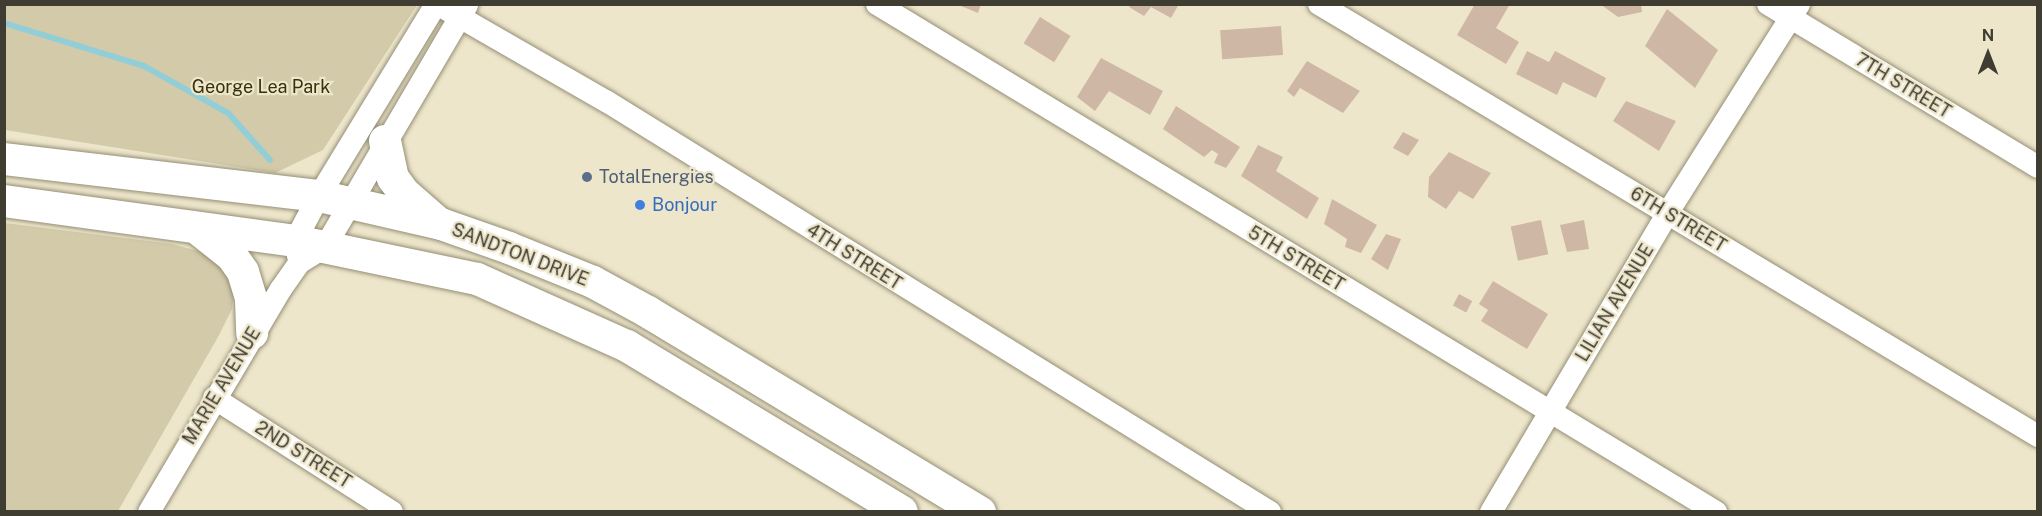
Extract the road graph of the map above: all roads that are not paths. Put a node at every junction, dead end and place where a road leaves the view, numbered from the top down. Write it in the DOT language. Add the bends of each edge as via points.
graph roads {
  1 [pos="436,4"];
  2 [pos="877,4"];
  3 [pos="1319,4"];
  4 [pos="1768,4"];
  5 [pos="463,11"];
  6 [pos="1795,11"];
  7 [pos="385,141"];
  8 [pos="4,159"];
  9 [pos="2037,166"];
  10 [pos="319,196"];
  11 [pos="4,201"];
  12 [pos="350,202"];
  13 [pos="1667,214"];
  14 [pos="441,224"];
  15 [pos="196,228"];
  16 [pos="307,250"];
  17 [pos="252,333"];
  18 [pos="214,398"];
  19 [pos="1551,411"];
  20 [pos="2037,436"];
  21 [pos="149,512"];
  22 [pos="392,512"];
  23 [pos="902,512"];
  24 [pos="980,512"];
  25 [pos="1270,512"];
  26 [pos="1491,512"];
  27 [pos="1716,512"];
  1 -- 5 [label="street, 4TH STREET"];
  1 -- 10 [label="street"];
  2 -- 19 [label="street, 5TH STREET"];
  3 -- 13 [label="street, 6TH STREET"];
  4 -- 6 [label="street, 7TH STREET"];
  5 -- 7 [label="street"];
  5 -- 25 [label="street, 4TH STREET"];
  6 -- 9 [label="street, 7TH STREET"];
  6 -- 13 [label="street, LILIAN AVENUE"];
  7 -- 12 [label="street"];
  7 -- 14 [label="main road" via="393,178 404,193"];
  8 -- 10 [label="main road, SANDTON DRIVE"];
  10 -- 12 [label="main road, SANDTON DRIVE"];
  10 -- 16 [label="street"];
  11 -- 15 [label="main road, SANDTON DRIVE"];
  12 -- 14 [label="main road, SANDTON DRIVE"];
  12 -- 16 [label="street"];
  13 -- 19 [label="street, LILIAN AVENUE"];
  13 -- 20 [label="street, 6TH STREET"];
  14 -- 24 [label="main road, SANDTON DRIVE" via="593,282"];
  15 -- 16 [label="main road, SANDTON DRIVE"];
  15 -- 17 [label="main road" via="232,256 243,272 251,299"];
  16 -- 17 [label="street, MARIE AVENUE"];
  16 -- 23 [label="main road, SANDTON DRIVE" via="477,279 585,324"];
  17 -- 18 [label="street, MARIE AVENUE"];
  18 -- 21 [label="street, MARIE AVENUE"];
  18 -- 22 [label="street, 2ND STREET"];
  19 -- 26 [label="street, LILIAN AVENUE"];
  19 -- 27 [label="street, 5TH STREET"];
}
